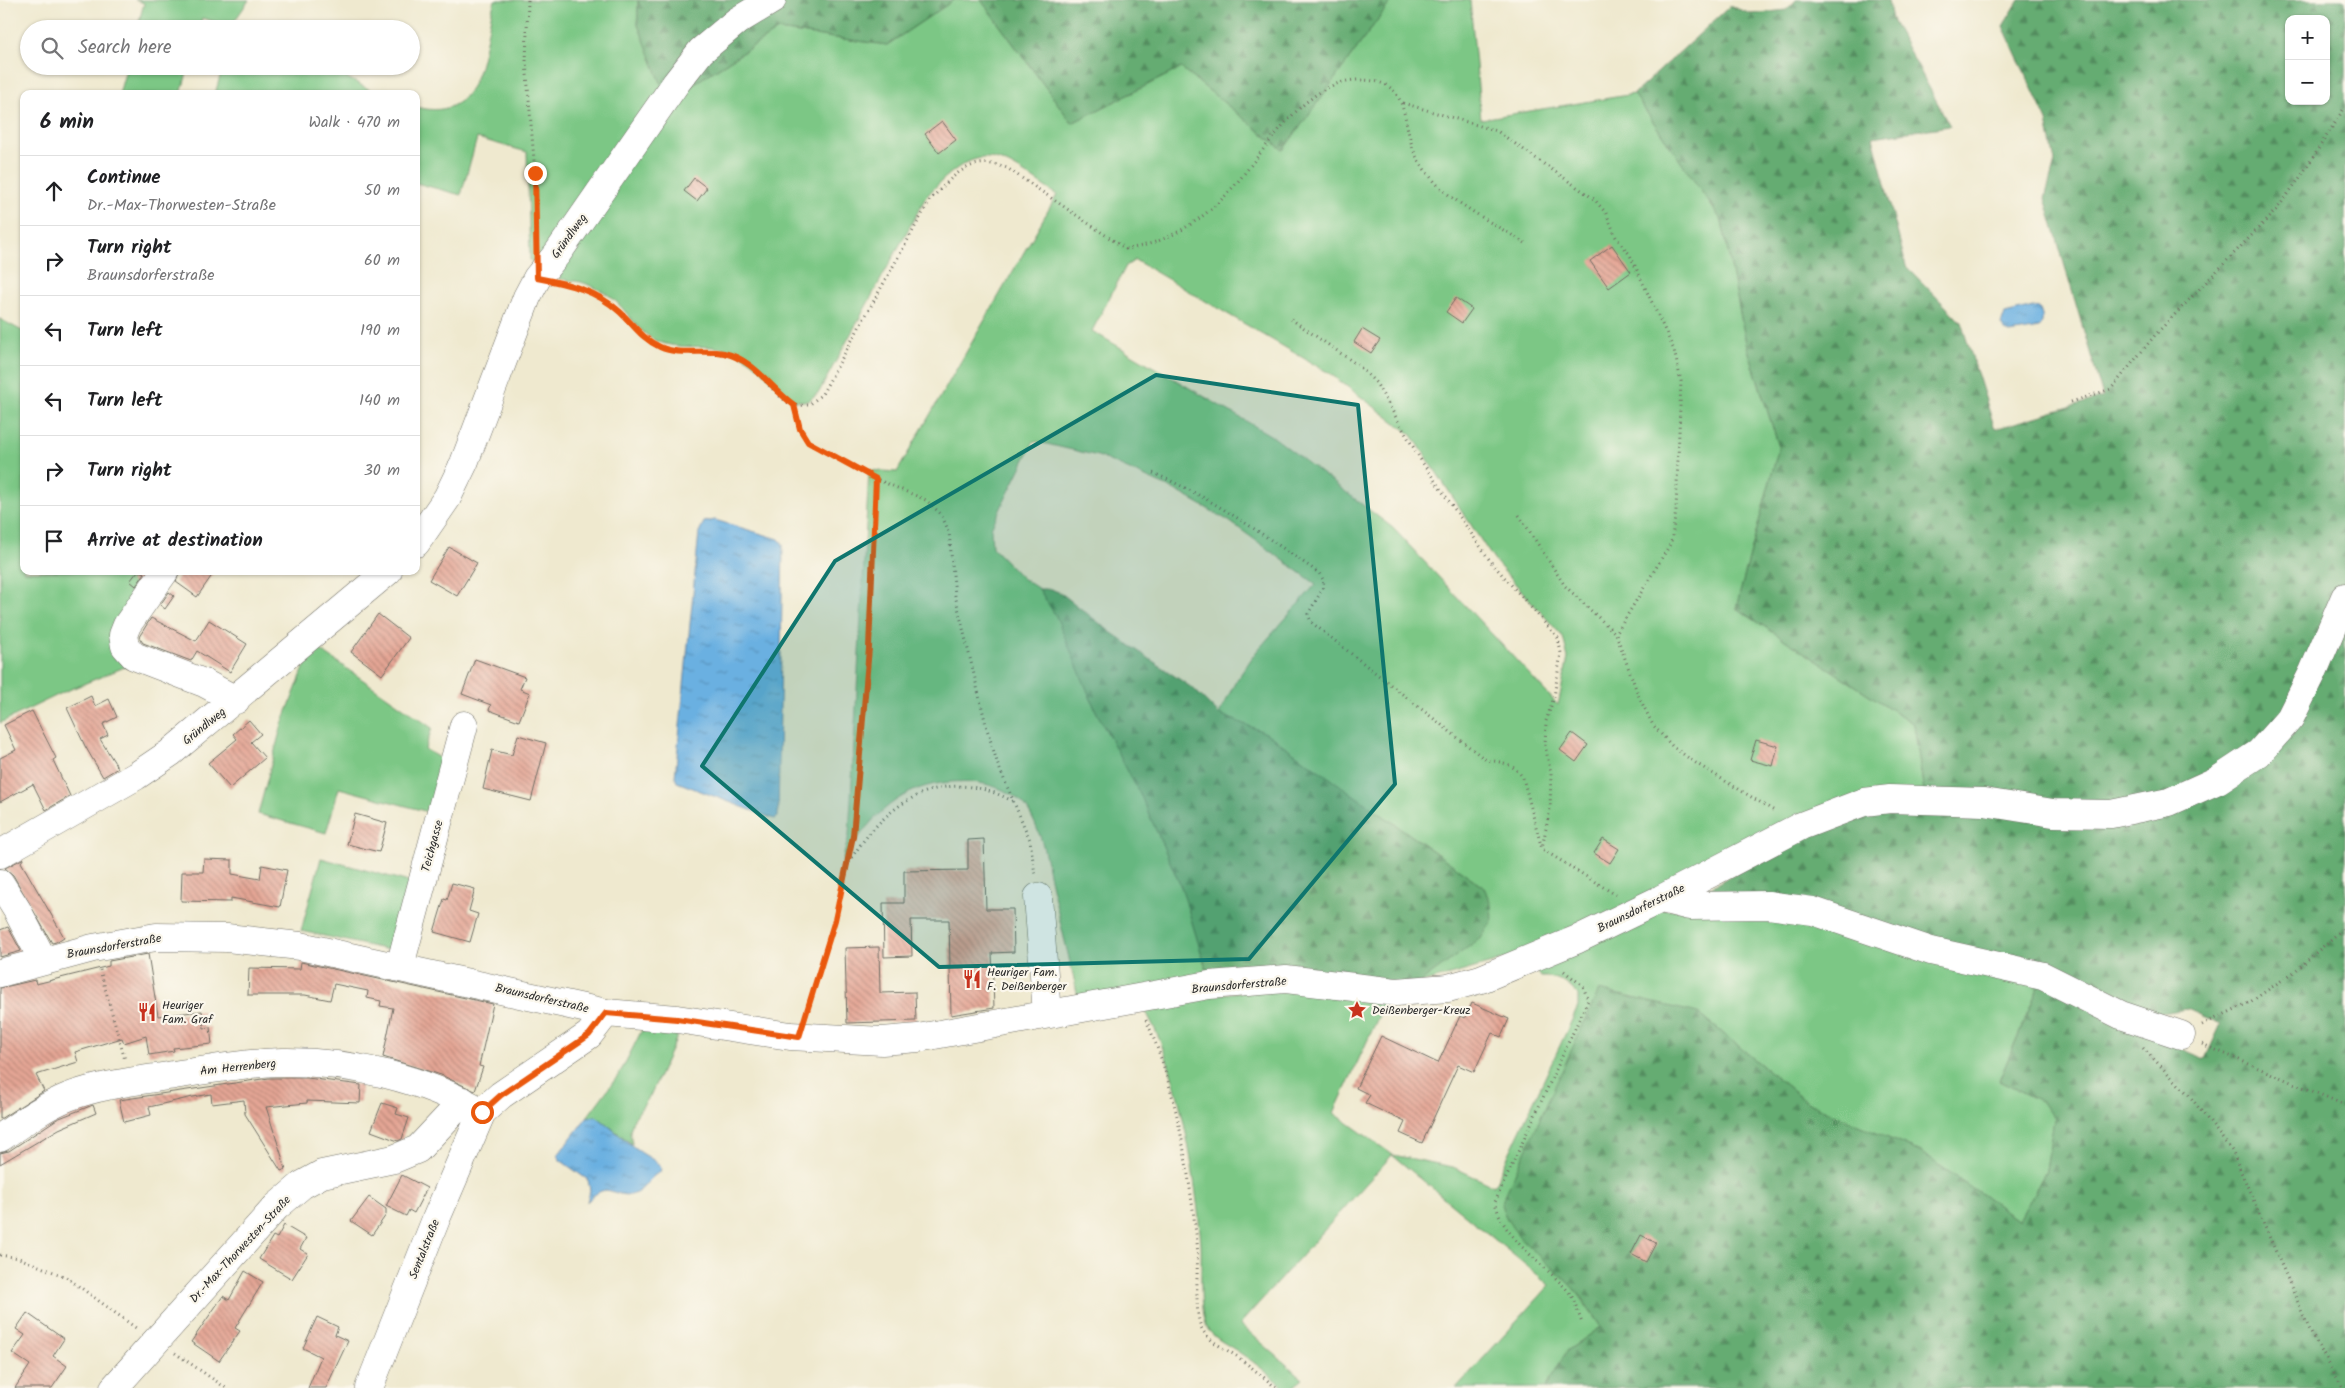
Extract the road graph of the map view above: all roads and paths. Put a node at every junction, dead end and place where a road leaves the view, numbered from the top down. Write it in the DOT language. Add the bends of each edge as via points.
graph roads {
  1 [pos="528,0"];
  2 [pos="772,0"];
  3 [pos="1403,103"];
  4 [pos="2345,107"];
  5 [pos="1525,243"];
  6 [pos="537,278"];
  7 [pos="1291,319"];
  8 [pos="2071,402"];
  9 [pos="794,405"];
  10 [pos="1153,472"];
  11 [pos="876,479"];
  12 [pos="1519,515"];
  13 [pos="420,537"];
  14 [pos="162,575"];
  15 [pos="383,575"];
  16 [pos="2345,596"];
  17 [pos="1616,634"];
  18 [pos="236,700"];
  19 [pos="464,725"];
  20 [pos="1015,803"];
  21 [pos="1800,826"];
  22 [pos="1542,849"];
  23 [pos="0,854"];
  24 [pos="847,864"];
  25 [pos="0,883"];
  26 [pos="1038,897"];
  27 [pos="1661,899"];
  28 [pos="1628,914"];
  29 [pos="2345,927"];
  30 [pos="93,948"];
  31 [pos="1530,959"];
  32 [pos="43,960"];
  33 [pos="400,966"];
  34 [pos="0,973"];
  35 [pos="1127,999"];
  36 [pos="606,1013"];
  37 [pos="1047,1014"];
  38 [pos="2181,1035"];
  39 [pos="799,1037"];
  40 [pos="2139,1044"];
  41 [pos="132,1082"];
  42 [pos="2345,1105"];
  43 [pos="473,1106"];
  44 [pos="0,1138"];
  45 [pos="0,1255"];
  46 [pos="1582,1323"];
  47 [pos="156,1342"];
  48 [pos="114,1388"];
  49 [pos="226,1388"];
  50 [pos="369,1388"];
  51 [pos="1276,1388"];
  52 [pos="2343,1388"];
  1 -- 6 [label="path" via="526,62 535,173"];
  2 -- 6 [label="street, Gründlweg" via="737,21 701,51"];
  3 -- 5 [label="path" via="1411,144 1435,183"];
  3 -- 9 [label="path" via="1395,89 1378,82 1356,80 1329,86 1303,105 1224,197 1178,232 1150,245 1126,249 1007,168 990,162 968,166 930,200 822,394 809,405"];
  3 -- 17 [label="path" via="1497,131 1594,199 1630,254 1674,350 1681,381 1676,511 1670,543"];
  4 -- 8 [label="path" via="2277,209 2156,334 2111,389"];
  6 -- 9 [label="path" via="582,287 602,297 648,341 663,348 725,354 742,360"];
  6 -- 13 [label="street, Gründlweg" via="464,463 447,498"];
  7 -- 22 [label="path" via="1359,366 1376,383 1422,462 1491,562 1558,638 1561,653 1554,697 1546,721 1545,745 1551,774 1550,809"];
  9 -- 11 [label="path" via="800,429 808,442"];
  10 -- 22 [label="path" via="1230,512 1319,573 1324,581 1308,614 1312,622 1486,760 1509,763 1517,769 1523,778"];
  11 -- 20 [label="path" via="926,500 941,514 949,532 955,595 975,684 998,765"];
  11 -- 24 [label="path" via="869,648 853,836"];
  12 -- 17 [label="path" via="1565,586"];
  14 -- 18 [label="street" via="127,625 123,635 125,646 134,656 204,683"];
  15 -- 18 [label="street, Gründlweg"];
  16 -- 21 [label="street, Braunsdorferstraße" via="2290,718 2260,753 2218,780 2169,802 2111,814 2053,812 1984,802 1890,799 1864,802"];
  17 -- 21 [label="path" via="1642,704 1653,725 1672,746"];
  18 -- 23 [label="street, Gründlweg" via="136,776"];
  19 -- 33 [label="street, Teichgasse"];
  20 -- 24 [label="path" via="997,792 978,787 950,786 924,791 900,804 878,822"];
  20 -- 26 [label="path" via="1030,840"];
  21 -- 27 [label="street, Braunsdorferstraße"];
  22 -- 28 [label="path" via="1613,891"];
  24 -- 39 [label="path" via="835,920"];
  25 -- 32 [label="street" via="18,910"];
  26 -- 37 [label="street"];
  27 -- 28 [label="street, Braunsdorferstraße"];
  27 -- 38 [label="street" via="1689,906 1768,905 1813,911 1931,951 2043,976 2121,1015"];
  28 -- 31 [label="street, Braunsdorferstraße"];
  29 -- 38 [label="path" via="2294,972 2250,1002"];
  30 -- 32 [label="street, Braunsdorferstraße"];
  30 -- 33 [label="street, Braunsdorferstraße" via="156,937 227,938 300,946"];
  30 -- 41 [label="path"];
  31 -- 35 [label="street, Braunsdorferstraße" via="1481,979 1448,988 1419,991 1389,992 1286,979 1209,985"];
  31 -- 46 [label="path" via="1569,974 1583,986 1588,1000 1495,1202 1499,1218 1511,1235 1570,1293"];
  32 -- 34 [label="street, Braunsdorferstraße"];
  33 -- 36 [label="street, Braunsdorferstraße"];
  35 -- 37 [label="street, Braunsdorferstraße"];
  35 -- 51 [label="path" via="1144,1016 1160,1053 1174,1104 1192,1203 1202,1328 1211,1339"];
  36 -- 39 [label="street, Braunsdorferstraße" via="677,1019"];
  36 -- 43 [label="street, Dr.-Max-Thorwesten-Straße" via="589,1035 501,1095"];
  37 -- 39 [label="street, Braunsdorferstraße" via="918,1038 882,1041"];
  38 -- 42 [label="path"];
  40 -- 52 [label="path" via="2189,1095 2232,1152 2312,1335"];
  41 -- 43 [label="street, Am Herrenberg" via="218,1068 290,1062 391,1075 435,1088"];
  41 -- 44 [label="street, Am Herrenberg" via="69,1097 33,1114"];
  43 -- 47 [label="street, Dr.-Max-Thorwesten-Straße" via="418,1149 394,1159 322,1174 302,1185 276,1207"];
  43 -- 50 [label="street, Sentalstraße" via="436,1219"];
  45 -- 47 [label="path" via="19,1258 66,1277"];
  47 -- 48 [label="street, Dr.-Max-Thorwesten-Straße"];
  47 -- 49 [label="path"];
}
